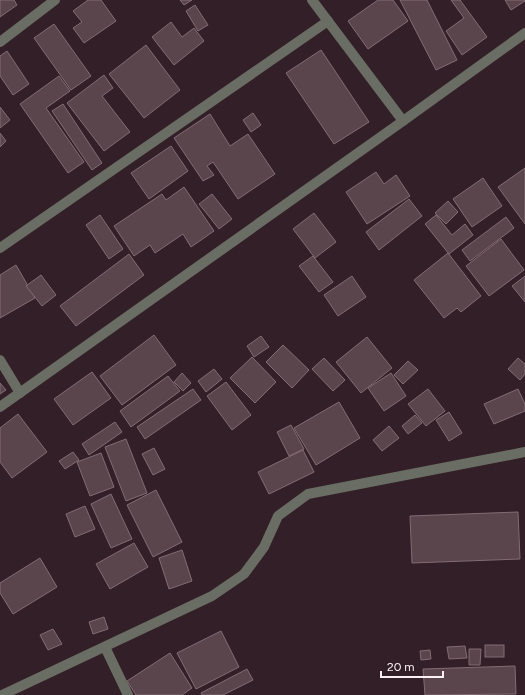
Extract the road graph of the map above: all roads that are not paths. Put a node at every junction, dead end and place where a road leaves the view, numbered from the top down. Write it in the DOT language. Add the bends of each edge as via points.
graph roads {
  1 [pos="55,0"];
  2 [pos="312,0"];
  3 [pos="328,21"];
  4 [pos="525,33"];
  5 [pos="0,42"];
  6 [pos="403,121"];
  7 [pos="0,248"];
  8 [pos="0,360"];
  9 [pos="20,393"];
  10 [pos="0,407"];
  11 [pos="525,452"];
  12 [pos="105,647"];
  13 [pos="2,695"];
  14 [pos="128,695"];
  1 -- 5 [label="street"];
  2 -- 3 [label="street"];
  3 -- 6 [label="street"];
  3 -- 7 [label="street"];
  4 -- 6 [label="street"];
  6 -- 9 [label="street"];
  8 -- 9 [label="street"];
  9 -- 10 [label="street"];
  11 -- 12 [label="street" via="308,494 278,516 264,547 244,574 212,596"];
  12 -- 13 [label="street"];
  12 -- 14 [label="street"];
}
